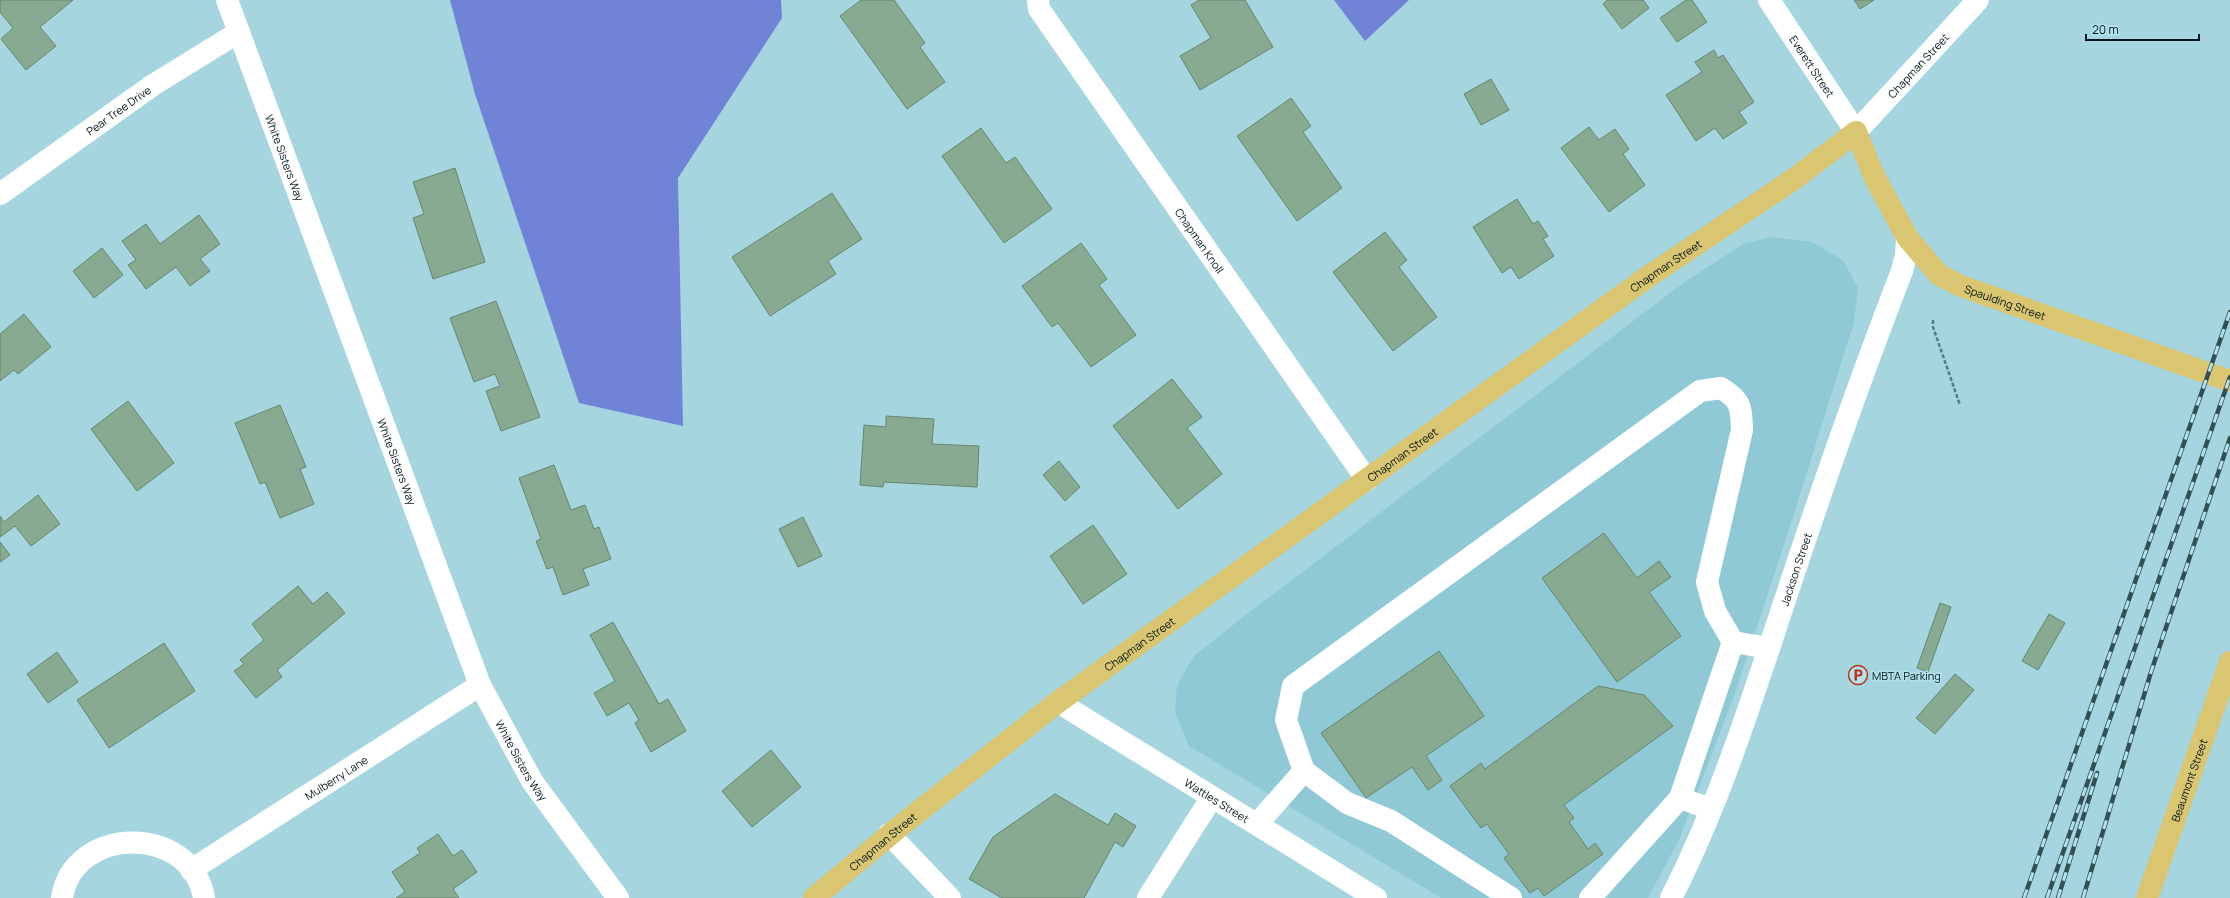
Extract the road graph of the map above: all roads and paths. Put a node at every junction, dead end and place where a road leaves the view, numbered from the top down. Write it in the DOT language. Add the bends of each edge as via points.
graph roads {
  1 [pos="227,0"];
  2 [pos="1038,0"];
  3 [pos="1769,0"];
  4 [pos="1978,0"];
  5 [pos="239,32"];
  6 [pos="1856,132"];
  7 [pos="0,194"];
  8 [pos="1906,236"];
  9 [pos="1933,320"];
  10 [pos="2230,381"];
  11 [pos="1960,405"];
  12 [pos="1367,480"];
  13 [pos="1733,642"];
  14 [pos="1769,648"];
  15 [pos="2230,662"];
  16 [pos="480,685"];
  17 [pos="1058,702"];
  18 [pos="1304,771"];
  19 [pos="1212,797"];
  20 [pos="1680,798"];
  21 [pos="1711,809"];
  22 [pos="1257,824"];
  23 [pos="889,834"];
  24 [pos="191,870"];
  25 [pos="62,898"];
  26 [pos="204,898"];
  27 [pos="618,898"];
  28 [pos="814,898"];
  29 [pos="950,898"];
  30 [pos="1148,898"];
  31 [pos="1376,898"];
  32 [pos="1511,898"];
  33 [pos="1590,898"];
  34 [pos="1671,898"];
  35 [pos="2147,898"];
  1 -- 5 [label="street, White Sisters Way"];
  2 -- 12 [label="street, Chapman Knoll" via="1039,9"];
  3 -- 6 [label="street, Everett Street"];
  4 -- 6 [label="street, Chapman Street"];
  5 -- 7 [label="street, Pear Tree Drive" via="153,85"];
  5 -- 16 [label="street, White Sisters Way"];
  6 -- 8 [label="main road, Spaulding Street" via="1875,178"];
  6 -- 12 [label="main road, Chapman Street" via="1794,179 1649,276"];
  8 -- 10 [label="main road, Spaulding Street" via="1939,275 1961,286"];
  8 -- 14 [label="street, Jackson Street" via="1906,256 1902,272 1830,465"];
  9 -- 11 [label="path" via="1932,327"];
  12 -- 17 [label="main road, Chapman Street"];
  13 -- 14 [label="street"];
  13 -- 18 [label="street" via="1715,611 1707,582 1742,430 1741,412 1735,397 1721,388 1700,391 1293,686 1286,720"];
  13 -- 20 [label="street"];
  14 -- 21 [label="street, Jackson Street" via="1737,746"];
  15 -- 35 [label="main road, Beaumont Street"];
  16 -- 24 [label="street, Mulberry Lane"];
  16 -- 27 [label="street, White Sisters Way" via="532,781"];
  17 -- 19 [label="street, Wattles Street"];
  17 -- 23 [label="main road, Chapman Street"];
  18 -- 22 [label="street"];
  18 -- 32 [label="street" via="1347,803 1391,821"];
  19 -- 22 [label="street, Wattles Street"];
  19 -- 30 [label="street"];
  20 -- 21 [label="street"];
  20 -- 33 [label="street"];
  21 -- 34 [label="street, Jackson Street" via="1690,862"];
  22 -- 31 [label="street, Wattles Street"];
  23 -- 28 [label="main road, Chapman Street"];
  23 -- 29 [label="street"];
  24 -- 25 [label="street" via="176,855 158,845 137,841 116,843 93,853 75,869"];
  24 -- 26 [label="street" via="203,891"];
}
